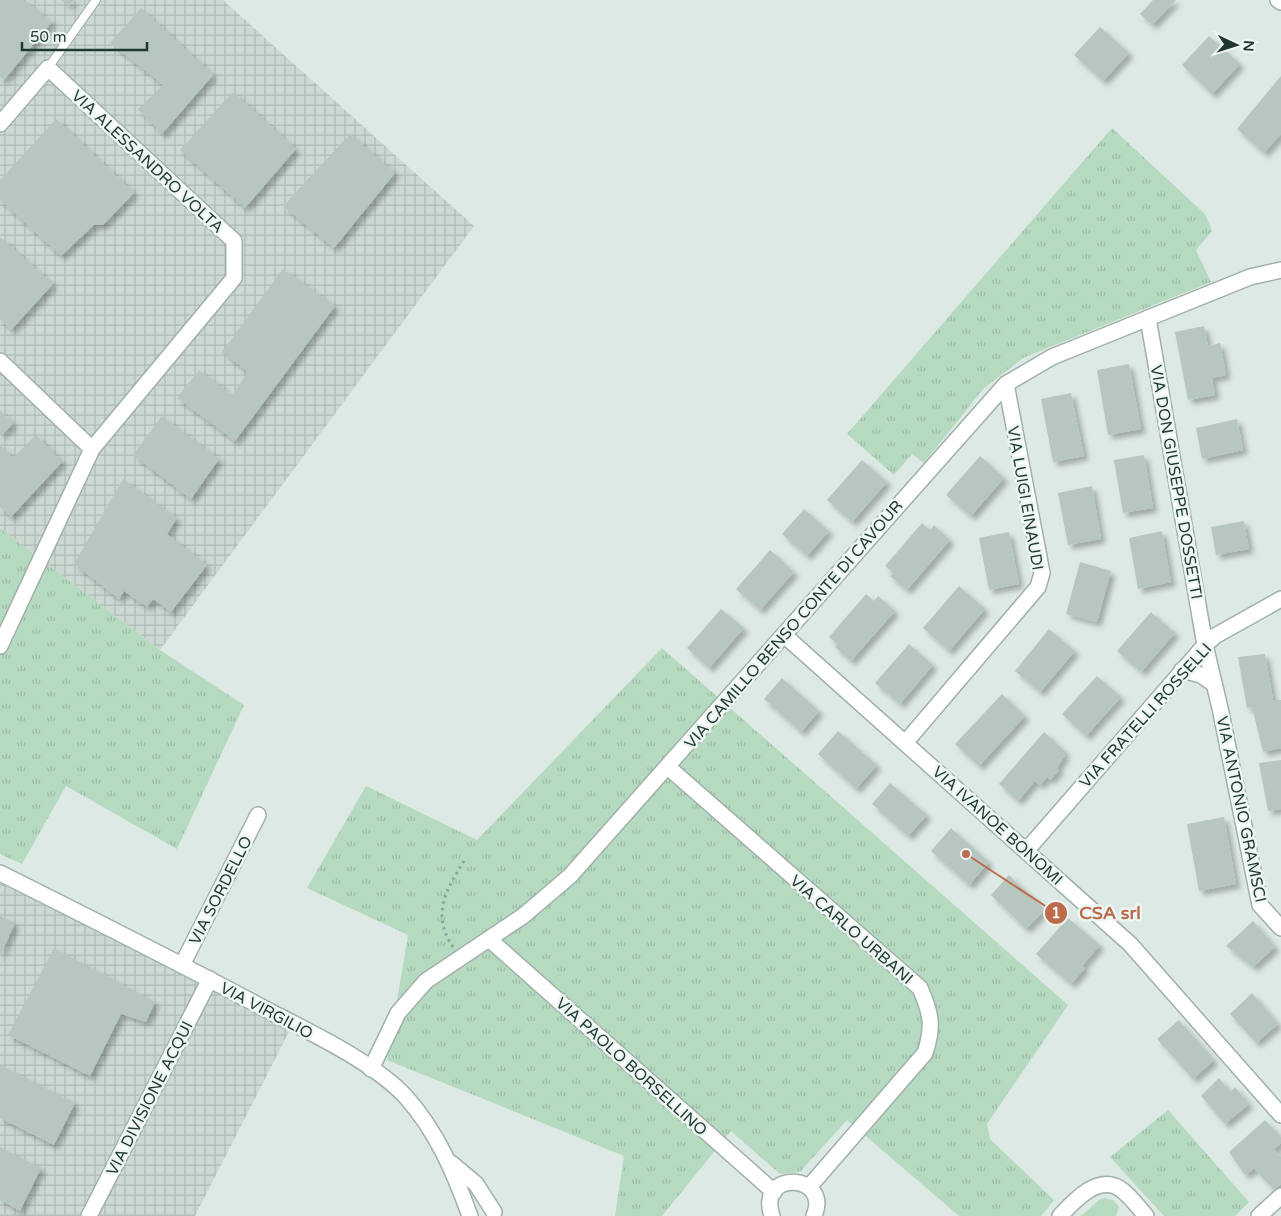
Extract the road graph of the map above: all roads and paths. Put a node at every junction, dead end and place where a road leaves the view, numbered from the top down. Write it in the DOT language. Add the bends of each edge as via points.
graph roads {
  1 [pos="96,0"];
  2 [pos="48,68"];
  3 [pos="0,124"];
  4 [pos="1281,270"];
  5 [pos="1148,318"];
  6 [pos="0,361"];
  7 [pos="1006,384"];
  8 [pos="92,449"];
  9 [pos="1281,598"];
  10 [pos="784,635"];
  11 [pos="1205,645"];
  12 [pos="0,646"];
  13 [pos="1182,670"];
  14 [pos="1214,684"];
  15 [pos="905,743"];
  16 [pos="668,767"];
  17 [pos="258,815"];
  18 [pos="1026,851"];
  19 [pos="0,873"];
  20 [pos="1281,928"];
  21 [pos="490,940"];
  22 [pos="182,964"];
  23 [pos="210,979"];
  24 [pos="371,1069"];
  25 [pos="1281,1115"];
  26 [pos="450,1162"];
  27 [pos="809,1187"];
  28 [pos="774,1192"];
  29 [pos="1281,1196"];
  30 [pos="494,1214"];
  31 [pos="89,1216"];
  32 [pos="469,1216"];
  33 [pos="772,1216"];
  34 [pos="814,1216"];
  35 [pos="1060,1216"];
  36 [pos="1146,1216"];
  37 [pos="1259,1216"];
  1 -- 2 [label="lane"];
  2 -- 3 [label="street"];
  2 -- 8 [label="street, VIA ALESSANDRO VOLTA" via="234,241 234,278"];
  4 -- 5 [label="street, VIA CAMILLO BENSO CONTE DI CAVOUR" via="1250,277"];
  5 -- 7 [label="street, VIA CAMILLO BENSO CONTE DI CAVOUR" via="1052,357"];
  5 -- 11 [label="street, VIA DON GIUSEPPE DOSSETTI"];
  6 -- 8 [label="street"];
  7 -- 10 [label="street, VIA CAMILLO BENSO CONTE DI CAVOUR"];
  7 -- 15 [label="street, VIA LUIGI EINAUDI" via="1042,573 1038,587"];
  8 -- 12 [label="street, VIA ALESSANDRO VOLTA"];
  9 -- 11 [label="street, VIA FRATELLI ROSSELLI"];
  10 -- 15 [label="street, VIA IVANOE BONOMI"];
  10 -- 16 [label="street, VIA CAMILLO BENSO CONTE DI CAVOUR"];
  11 -- 13 [label="street, VIA FRATELLI ROSSELLI"];
  11 -- 14 [label="street, VIA ANTONIO GRAMSCI"];
  13 -- 14 [label="street" via="1201,675"];
  13 -- 18 [label="street, VIA FRATELLI ROSSELLI"];
  14 -- 20 [label="street, VIA ANTONIO GRAMSCI" via="1260,905"];
  15 -- 18 [label="street, VIA IVANOE BONOMI"];
  16 -- 21 [label="street, VIA CAMILLO BENSO CONTE DI CAVOUR" via="570,876 541,903"];
  16 -- 27 [label="street, VIA CARLO URBANI" via="920,988 930,1010 931,1035 925,1053"];
  17 -- 22 [label="street, VIA SORDELLO"];
  18 -- 25 [label="street, VIA IVANOE BONOMI" via="1130,944"];
  19 -- 22 [label="street, VIA VIRGILIO"];
  21 -- 24 [label="street, VIA CAMILLO BENSO CONTE DI CAVOUR" via="426,981 398,1013"];
  21 -- 28 [label="street, VIA PAOLO BORSELLINO"];
  22 -- 23 [label="street, VIA VIRGILIO"];
  23 -- 24 [label="street, VIA VIRGILIO" via="328,1042"];
  23 -- 31 [label="street, VIA DIVISIONE ACQUI"];
  24 -- 26 [label="street, VIA VIRGILIO" via="405,1096"];
  26 -- 30 [label="street" via="476,1184"];
  26 -- 32 [label="street, VIA VIRGILIO"];
  27 -- 28 [label="street" via="796,1181 782,1184"];
  27 -- 34 [label="street" via="816,1200"];
  28 -- 33 [label="street" via="770,1202"];
  29 -- 37 [label="street"];
  30 -- 32 [label="street, VIA VIRGILIO"];
  35 -- 36 [label="street" via="1088,1191 1107,1184 1119,1188"];
}
